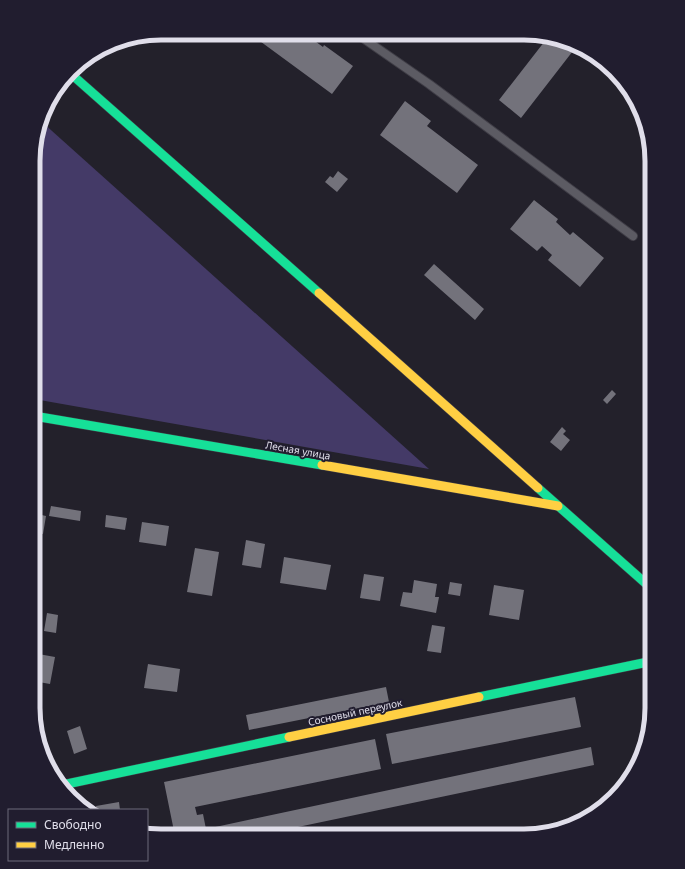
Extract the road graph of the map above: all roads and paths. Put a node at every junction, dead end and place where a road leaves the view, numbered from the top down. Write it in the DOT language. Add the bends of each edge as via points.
graph roads {
  1 [pos="366,40"];
  2 [pos="74,77"];
  3 [pos="633,236"];
  4 [pos="40,417"];
  5 [pos="558,506"];
  6 [pos="645,583"];
  7 [pos="645,663"];
  8 [pos="67,784"];
  1 -- 3 [label="lane"];
  2 -- 5 [label="street"];
  4 -- 5 [label="street, Лесная улица"];
  5 -- 6 [label="street"];
  7 -- 8 [label="street, Сосновый переулок"];
}
